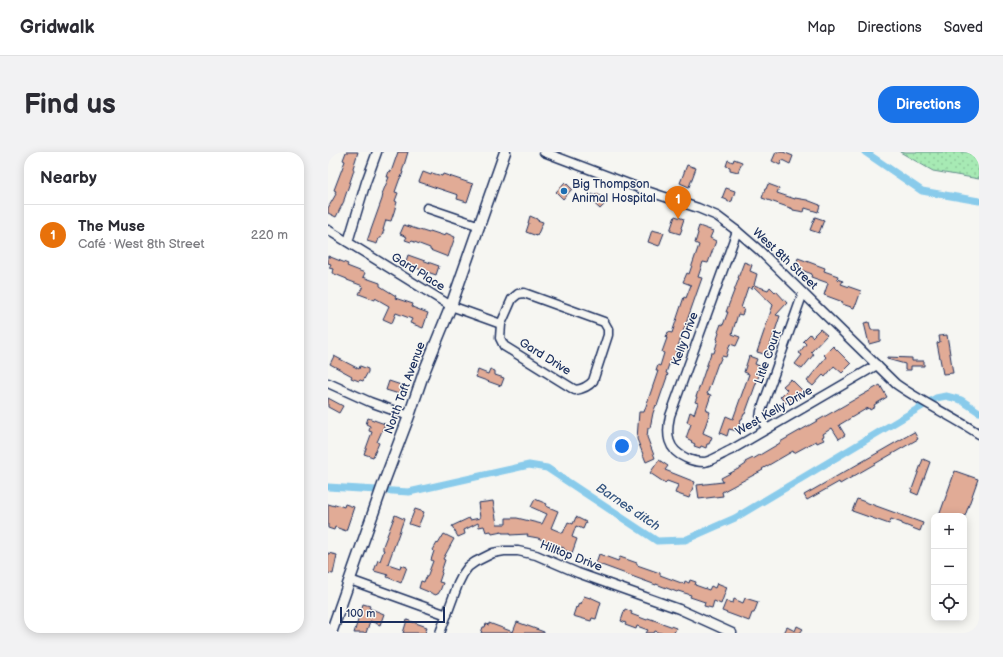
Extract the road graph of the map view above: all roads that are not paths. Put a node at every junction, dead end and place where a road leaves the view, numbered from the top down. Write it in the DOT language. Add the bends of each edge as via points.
graph roads {
  1 [pos="376,152"];
  2 [pos="505,152"];
  3 [pos="544,152"];
  4 [pos="427,208"];
  5 [pos="480,226"];
  6 [pos="328,230"];
  7 [pos="737,230"];
  8 [pos="348,242"];
  9 [pos="804,293"];
  10 [pos="451,306"];
  11 [pos="501,324"];
  12 [pos="877,365"];
  13 [pos="328,383"];
  14 [pos="409,416"];
  15 [pos="767,429"];
  16 [pos="979,434"];
  17 [pos="680,455"];
  18 [pos="350,580"];
  19 [pos="447,615"];
  20 [pos="330,621"];
  21 [pos="331,633"];
  22 [pos="440,633"];
  23 [pos="732,633"];
  1 -- 8 [label="street"];
  2 -- 5 [label="main road, North Taft Avenue"];
  3 -- 7 [label="street, West 8th Street" via="698,208 717,216"];
  4 -- 5 [label="street"];
  5 -- 10 [label="main road, North Taft Avenue"];
  6 -- 8 [label="street, Gard Place"];
  7 -- 9 [label="street, West 8th Street"];
  7 -- 17 [label="street, Kelly Drive" via="667,427 673,449"];
  8 -- 10 [label="street, Gard Place"];
  9 -- 12 [label="street, West 8th Street"];
  9 -- 15 [label="street, Litle Court" via="761,411 760,418"];
  10 -- 11 [label="street, Gard Place"];
  10 -- 14 [label="main road, North Taft Avenue"];
  11 -- 11 [label="street, Gard Drive" via="512,299 524,293 604,322 608,336 593,381 589,386 575,390 504,346 500,338"];
  12 -- 15 [label="street, West Kelly Drive"];
  12 -- 16 [label="street, West 8th Street" via="896,384"];
  13 -- 14 [label="street"];
  14 -- 18 [label="main road, North Taft Avenue"];
  15 -- 17 [label="street, West Kelly Drive" via="710,460 692,461"];
  18 -- 19 [label="street"];
  18 -- 20 [label="main road, North Taft Avenue"];
  19 -- 22 [label="street, Hilltop Drive"];
  19 -- 23 [label="street, Hilltop Drive" via="458,584 468,567 492,553 518,551 536,555 578,573 679,609"];
  20 -- 21 [label="main road, North Taft Avenue"];
}
